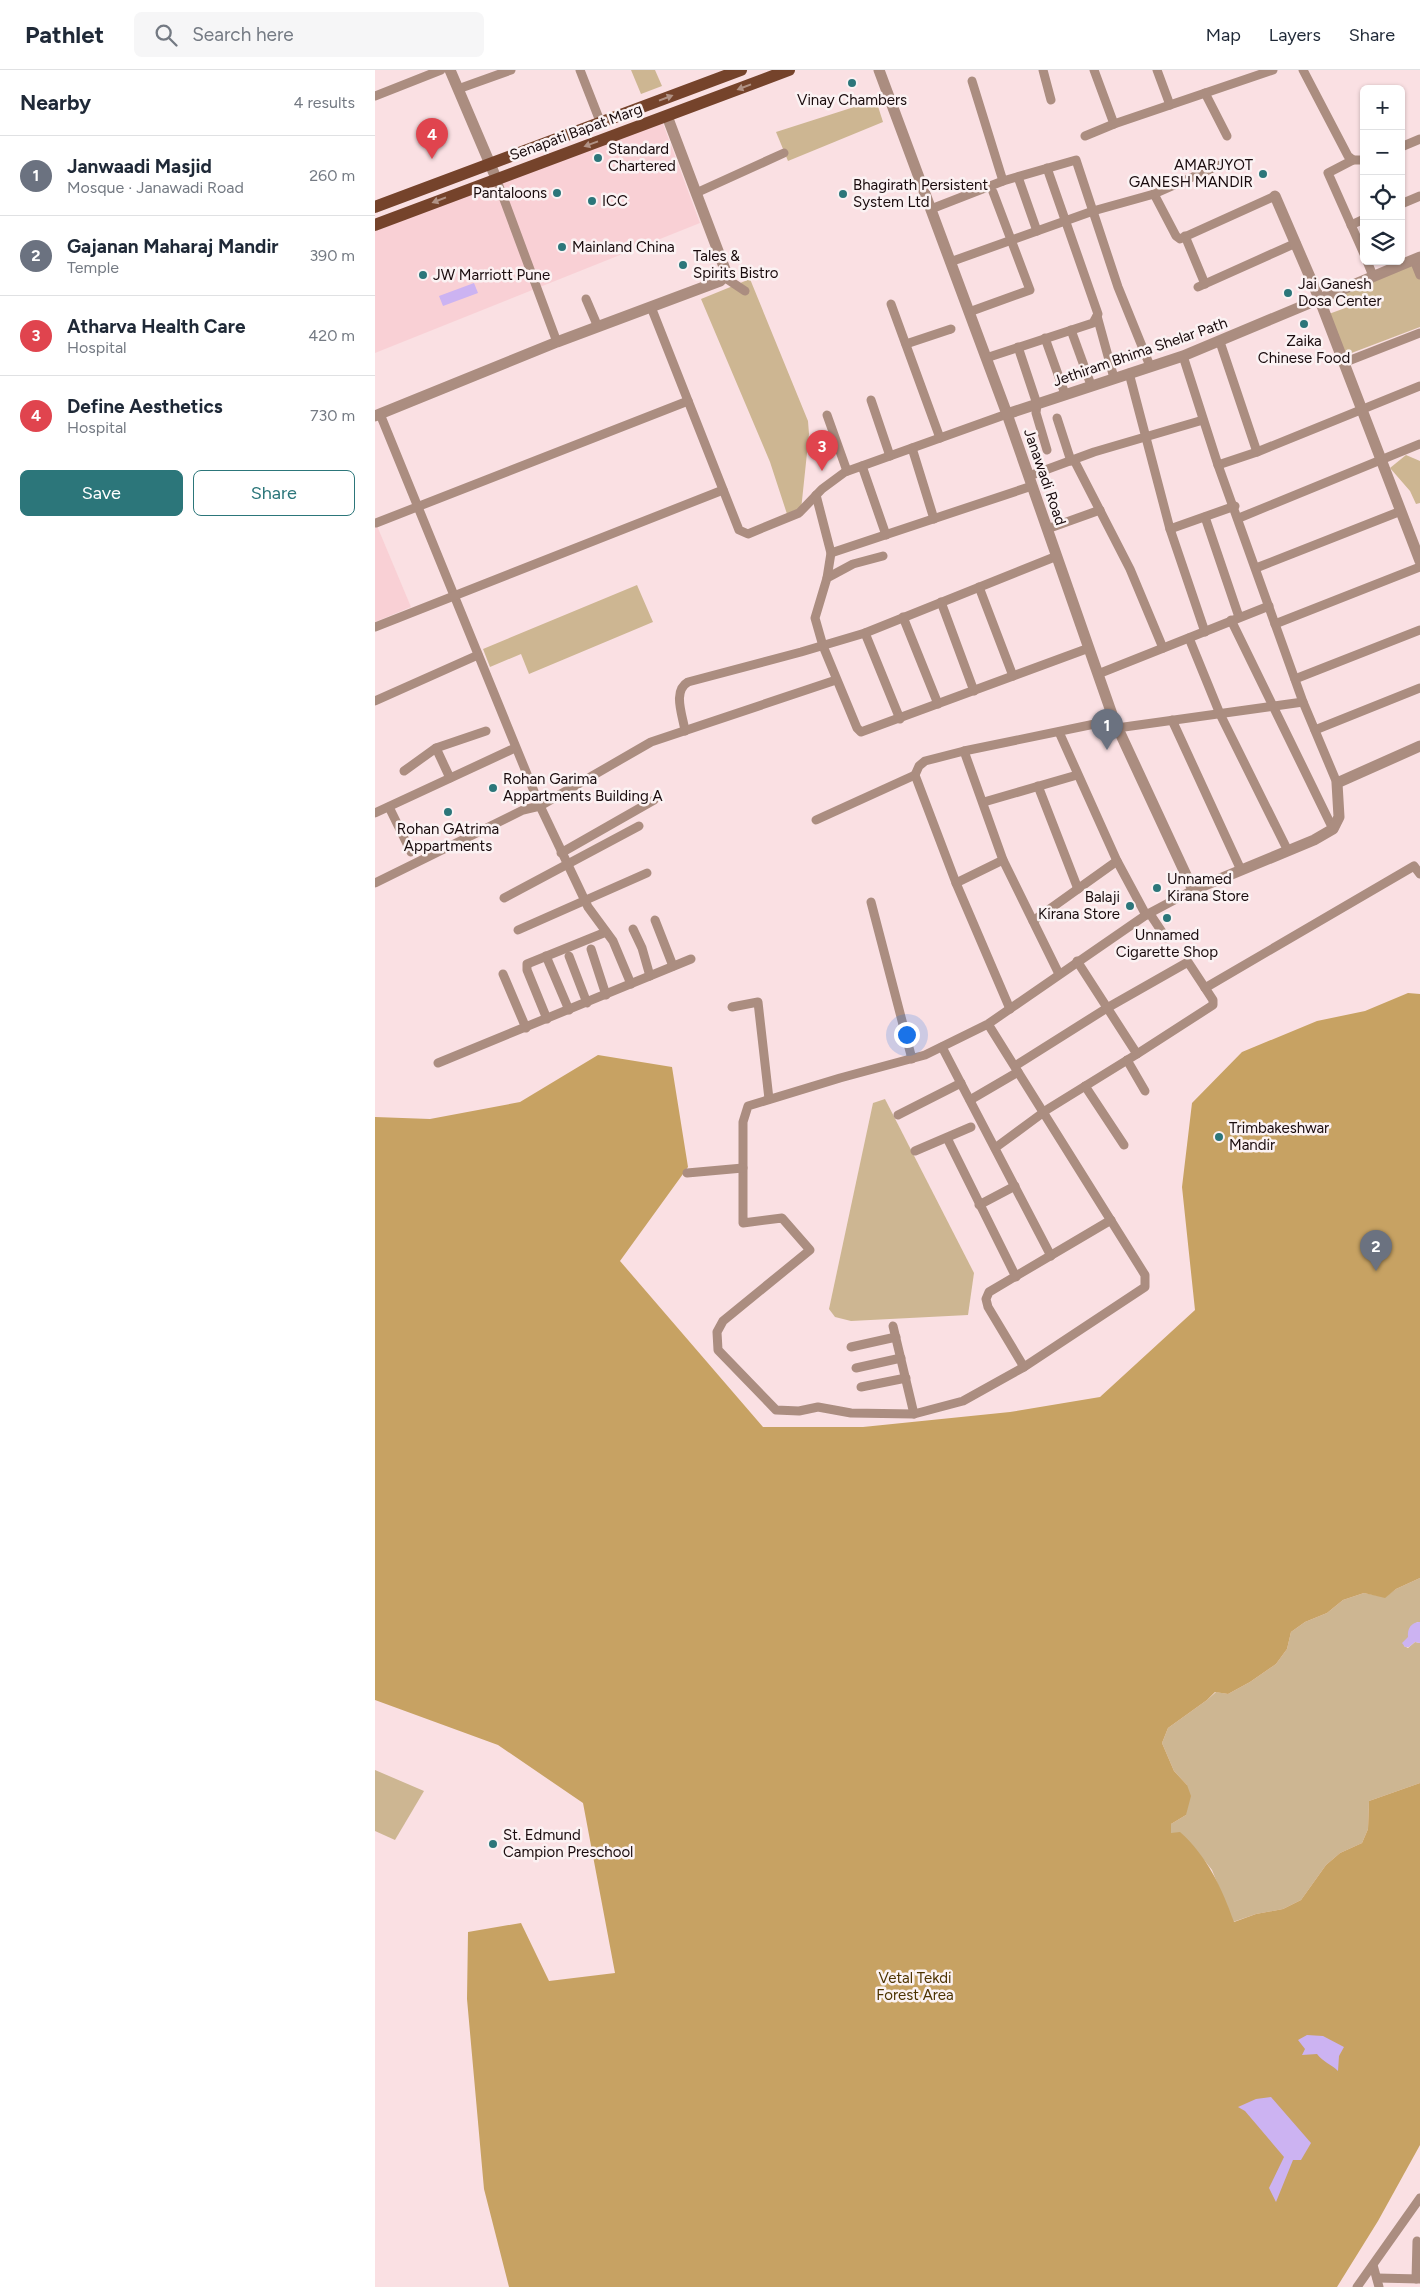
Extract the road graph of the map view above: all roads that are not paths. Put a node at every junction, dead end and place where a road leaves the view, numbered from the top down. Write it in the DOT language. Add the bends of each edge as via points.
graph roads {
  1 [pos="441,70"];
  2 [pos="450,70"];
  3 [pos="511,70"];
  4 [pos="581,70"];
  5 [pos="741,70"];
  6 [pos="789,70"];
  7 [pos="879,70"];
  8 [pos="1043,70"];
  9 [pos="1094,70"];
  10 [pos="1157,70"];
  11 [pos="1273,70"];
  12 [pos="1303,70"];
  13 [pos="971,81"];
  14 [pos="459,89"];
  15 [pos="1205,93"];
  16 [pos="375,96"];
  17 [pos="1051,100"];
  18 [pos="1170,105"];
  19 [pos="599,116"];
  20 [pos="667,116"];
  21 [pos="1114,124"];
  22 [pos="1085,136"];
  23 [pos="1227,136"];
  24 [pos="1420,139"];
  25 [pos="1405,145"];
  26 [pos="784,152"];
  27 [pos="1353,160"];
  28 [pos="1360,160"];
  29 [pos="490,163"];
  30 [pos="1220,165"];
  31 [pos="1047,168"];
  32 [pos="1018,177"];
  33 [pos="496,178"];
  34 [pos="1003,181"];
  35 [pos="993,192"];
  36 [pos="696,193"];
  37 [pos="1154,194"];
  38 [pos="1275,196"];
  39 [pos="1420,196"];
  40 [pos="1405,202"];
  41 [pos="375,207"];
  42 [pos="931,209"];
  43 [pos="1093,211"];
  44 [pos="1362,220"];
  45 [pos="1064,221"];
  46 [pos="375,225"];
  47 [pos="1351,225"];
  48 [pos="1037,231"];
  49 [pos="1185,236"];
  50 [pos="1012,240"];
  51 [pos="1296,243"];
  52 [pos="1360,245"];
  53 [pos="1417,258"];
  54 [pos="950,262"];
  55 [pos="1369,265"];
  56 [pos="1420,275"];
  57 [pos="1373,276"];
  58 [pos="724,277"];
  59 [pos="745,291"];
  60 [pos="1319,298"];
  61 [pos="586,299"];
  62 [pos="891,304"];
  63 [pos="651,307"];
  64 [pos="969,312"];
  65 [pos="1097,316"];
  66 [pos="598,327"];
  67 [pos="951,329"];
  68 [pos="1071,330"];
  69 [pos="1420,333"];
  70 [pos="1045,338"];
  71 [pos="557,342"];
  72 [pos="1219,342"];
  73 [pos="906,344"];
  74 [pos="1018,347"];
  75 [pos="1183,356"];
  76 [pos="986,358"];
  77 [pos="1343,363"];
  78 [pos="1150,366"];
  79 [pos="1129,372"];
  80 [pos="1114,378"];
  81 [pos="1091,385"];
  82 [pos="1420,386"];
  83 [pos="1065,394"];
  84 [pos="688,400"];
  85 [pos="871,400"];
  86 [pos="1037,404"];
  87 [pos="1361,409"];
  88 [pos="1007,414"];
  89 [pos="378,415"];
  90 [pos="827,415"];
  91 [pos="1057,418"];
  92 [pos="1203,420"];
  93 [pos="1146,437"];
  94 [pos="940,438"];
  95 [pos="1420,444"];
  96 [pos="912,448"];
  97 [pos="1047,450"];
  98 [pos="1257,452"];
  99 [pos="890,456"];
  100 [pos="1073,460"];
  101 [pos="1381,460"];
  102 [pos="1219,465"];
  103 [pos="862,466"];
  104 [pos="847,471"];
  105 [pos="1031,481"];
  106 [pos="723,490"];
  107 [pos="816,495"];
  108 [pos="417,506"];
  109 [pos="1235,506"];
  110 [pos="1100,510"];
  111 [pos="1401,511"];
  112 [pos="1205,517"];
  113 [pos="1239,518"];
  114 [pos="934,520"];
  115 [pos="376,523"];
  116 [pos="1047,529"];
  117 [pos="1170,529"];
  118 [pos="886,536"];
  119 [pos="831,553"];
  120 [pos="883,556"];
  121 [pos="1057,556"];
  122 [pos="1420,561"];
  123 [pos="1420,566"];
  124 [pos="1256,568"];
  125 [pos="827,578"];
  126 [pos="979,587"];
  127 [pos="454,595"];
  128 [pos="941,602"];
  129 [pos="1269,606"];
  130 [pos="903,617"];
  131 [pos="1235,618"];
  132 [pos="1275,624"];
  133 [pos="375,627"];
  134 [pos="1420,630"];
  135 [pos="865,632"];
  136 [pos="1205,632"];
  137 [pos="1189,638"];
  138 [pos="823,646"];
  139 [pos="1089,648"];
  140 [pos="1163,648"];
  141 [pos="478,656"];
  142 [pos="1098,674"];
  143 [pos="1013,676"];
  144 [pos="1295,679"];
  145 [pos="836,680"];
  146 [pos="1420,688"];
  147 [pos="974,691"];
  148 [pos="375,701"];
  149 [pos="1303,702"];
  150 [pos="938,704"];
  151 [pos="1272,705"];
  152 [pos="1220,714"];
  153 [pos="900,719"];
  154 [pos="1171,720"];
  155 [pos="1115,724"];
  156 [pos="1315,730"];
  157 [pos="486,731"];
  158 [pos="685,731"];
  159 [pos="1059,732"];
  160 [pos="1420,746"];
  161 [pos="436,748"];
  162 [pos="515,748"];
  163 [pos="964,751"];
  164 [pos="404,771"];
  165 [pos="915,774"];
  166 [pos="1077,775"];
  167 [pos="450,778"];
  168 [pos="1337,783"];
  169 [pos="1038,786"];
  170 [pos="654,800"];
  171 [pos="984,802"];
  172 [pos="540,806"];
  173 [pos="389,807"];
  174 [pos="375,813"];
  175 [pos="816,820"];
  176 [pos="639,826"];
  177 [pos="1333,830"];
  178 [pos="1288,851"];
  179 [pos="411,852"];
  180 [pos="561,853"];
  181 [pos="1003,860"];
  182 [pos="1117,861"];
  183 [pos="1417,864"];
  184 [pos="568,865"];
  185 [pos="1241,870"];
  186 [pos="647,872"];
  187 [pos="1420,874"];
  188 [pos="375,883"];
  189 [pos="956,883"];
  190 [pos="1078,889"];
  191 [pos="1193,890"];
  192 [pos="504,898"];
  193 [pos="585,900"];
  194 [pos="871,902"];
  195 [pos="1148,914"];
  196 [pos="655,920"];
  197 [pos="1033,921"];
  198 [pos="633,929"];
  199 [pos="518,930"];
  200 [pos="606,932"];
  201 [pos="1167,938"];
  202 [pos="591,949"];
  203 [pos="546,956"];
  204 [pos="569,956"];
  205 [pos="691,959"];
  206 [pos="1077,961"];
  207 [pos="673,966"];
  208 [pos="503,974"];
  209 [pos="1059,974"];
  210 [pos="650,976"];
  211 [pos="631,984"];
  212 [pos="1205,988"];
  213 [pos="606,995"];
  214 [pos="587,1003"];
  215 [pos="732,1007"];
  216 [pos="1107,1008"];
  217 [pos="1010,1009"];
  218 [pos="569,1010"];
  219 [pos="547,1019"];
  220 [pos="988,1024"];
  221 [pos="526,1028"];
  222 [pos="943,1047"];
  223 [pos="1137,1054"];
  224 [pos="912,1059"];
  225 [pos="1127,1060"];
  226 [pos="438,1063"];
  227 [pos="1017,1069"];
  228 [pos="961,1082"];
  229 [pos="1085,1086"];
  230 [pos="1145,1091"];
  231 [pos="769,1099"];
  232 [pos="970,1100"];
  233 [pos="1043,1113"];
  234 [pos="898,1115"];
  235 [pos="971,1127"];
  236 [pos="947,1138"];
  237 [pos="1124,1145"];
  238 [pos="995,1148"];
  239 [pos="915,1152"];
  240 [pos="743,1168"];
  241 [pos="687,1173"];
  242 [pos="1015,1186"];
  243 [pos="979,1205"];
  244 [pos="1111,1220"];
  245 [pos="1051,1256"];
  246 [pos="1016,1277"];
  247 [pos="893,1326"];
  248 [pos="896,1337"];
  249 [pos="851,1347"];
  250 [pos="901,1358"];
  251 [pos="1024,1367"];
  252 [pos="856,1368"];
  253 [pos="905,1378"];
  254 [pos="861,1387"];
  255 [pos="914,1414"];
  256 [pos="1420,2198"];
  257 [pos="1417,2241"];
  258 [pos="1373,2265"];
  259 [pos="1418,2279"];
  260 [pos="1378,2283"];
  261 [pos="1357,2287"];
  1 -- 16 [label="street"];
  2 -- 14 [label="street"];
  3 -- 14 [label="street"];
  4 -- 19 [label="street"];
  29 -- 5 [label="main road, Senapati Bapat Marg, one-way"];
  6 -- 20 [label="main road, Senapati Bapat Marg, one-way"];
  7 -- 42 [label="street, Janawadi Road"];
  8 -- 17 [label="street"];
  9 -- 21 [label="street"];
  10 -- 18 [label="street"];
  11 -- 15 [label="street"];
  12 -- 27 [label="street"];
  13 -- 34 [label="street"];
  14 -- 29 [label="street"];
  15 -- 18 [label="street"];
  15 -- 23 [label="street"];
  18 -- 21 [label="street"];
  20 -- 33 [label="main road, Senapati Bapat Marg, one-way"];
  20 -- 36 [label="street"];
  21 -- 22 [label="street"];
  24 -- 25 [label="street"];
  26 -- 36 [label="street"];
  27 -- 28 [label="street"];
  27 -- 47 [label="street" via="1328,173"];
  29 -- 33 [label="street"];
  29 -- 41 [label="main road, Senapati Bapat Marg"];
  30 -- 37 [label="street"];
  31 -- 32 [label="street"];
  31 -- 43 [label="street" via="1077,160"];
  31 -- 45 [label="street"];
  32 -- 34 [label="street"];
  32 -- 48 [label="street"];
  33 -- 46 [label="main road, Senapati Bapat Marg, one-way"];
  33 -- 71 [label="street"];
  34 -- 42 [label="street"];
  35 -- 50 [label="street"];
  36 -- 58 [label="street" via="726,272"];
  37 -- 43 [label="street"];
  37 -- 49 [label="street" via="1175,236"];
  38 -- 49 [label="street"];
  38 -- 51 [label="street"];
  39 -- 40 [label="street"];
  42 -- 54 [label="street, Janawadi Road"];
  43 -- 45 [label="street"];
  43 -- 78 [label="street" via="1117,287"];
  44 -- 47 [label="street"];
  45 -- 48 [label="street"];
  45 -- 65 [label="street"];
  47 -- 52 [label="street"];
  48 -- 50 [label="street"];
  49 -- 51 [label="street" via="1202,285"];
  50 -- 54 [label="street"];
  50 -- 64 [label="street" via="1030,290"];
  51 -- 60 [label="street"];
  53 -- 56 [label="street"];
  53 -- 57 [label="street, Jethiram Bhima Shelar Path"];
  54 -- 64 [label="street, Janawadi Road"];
  55 -- 57 [label="street"];
  57 -- 60 [label="street, Jethiram Bhima Shelar Path"];
  58 -- 59 [label="street"];
  58 -- 63 [label="street"];
  60 -- 72 [label="street, Jethiram Bhima Shelar Path"];
  60 -- 77 [label="street"];
  61 -- 66 [label="street"];
  62 -- 73 [label="street"];
  63 -- 66 [label="street"];
  63 -- 84 [label="street"];
  64 -- 76 [label="street, Janawadi Road"];
  65 -- 68 [label="street" via="1093,323"];
  65 -- 80 [label="street"];
  66 -- 71 [label="street"];
  67 -- 73 [label="street"];
  68 -- 70 [label="street"];
  68 -- 81 [label="street"];
  69 -- 77 [label="street"];
  70 -- 74 [label="street"];
  70 -- 83 [label="street"];
  71 -- 89 [label="street"];
  72 -- 75 [label="street, Jethiram Bhima Shelar Path"];
  72 -- 98 [label="street"];
  73 -- 94 [label="street"];
  74 -- 76 [label="street"];
  74 -- 86 [label="street"];
  75 -- 78 [label="street, Jethiram Bhima Shelar Path"];
  75 -- 92 [label="street"];
  76 -- 88 [label="street, Janawadi Road"];
  77 -- 87 [label="street"];
  78 -- 79 [label="street, Jethiram Bhima Shelar Path"];
  79 -- 80 [label="street, Jethiram Bhima Shelar Path"];
  79 -- 93 [label="street"];
  80 -- 81 [label="street, Jethiram Bhima Shelar Path"];
  81 -- 83 [label="street, Jethiram Bhima Shelar Path"];
  82 -- 87 [label="street"];
  83 -- 86 [label="street, Jethiram Bhima Shelar Path"];
  84 -- 106 [label="street"];
  84 -- 108 [label="street"];
  85 -- 99 [label="street"];
  86 -- 88 [label="street, Jethiram Bhima Shelar Path"];
  86 -- 97 [label="street" via="1036,413"];
  87 -- 98 [label="street"];
  87 -- 101 [label="street"];
  88 -- 94 [label="street"];
  88 -- 105 [label="street, Janawadi Road"];
  89 -- 108 [label="street"];
  90 -- 104 [label="street"];
  91 -- 100 [label="street"];
  92 -- 93 [label="street"];
  92 -- 102 [label="street"];
  93 -- 100 [label="street"];
  93 -- 117 [label="street"];
  94 -- 96 [label="street"];
  95 -- 101 [label="street"];
  96 -- 99 [label="street"];
  96 -- 114 [label="street"];
  98 -- 102 [label="street"];
  99 -- 103 [label="street"];
  100 -- 105 [label="street"];
  100 -- 110 [label="street"];
  101 -- 111 [label="street"];
  101 -- 113 [label="street"];
  102 -- 109 [label="street"];
  103 -- 104 [label="street"];
  103 -- 118 [label="street"];
  104 -- 107 [label="street"];
  105 -- 114 [label="street"];
  105 -- 116 [label="street, Janawadi Road"];
  106 -- 107 [label="street" via="739,530 749,534 799,513"];
  106 -- 127 [label="street"];
  107 -- 119 [label="street"];
  108 -- 115 [label="street"];
  108 -- 127 [label="street"];
  109 -- 112 [label="street"];
  109 -- 113 [label="street"];
  110 -- 116 [label="street"];
  110 -- 140 [label="street"];
  111 -- 122 [label="street"];
  111 -- 124 [label="street"];
  112 -- 117 [label="street"];
  112 -- 131 [label="street"];
  113 -- 124 [label="street"];
  114 -- 118 [label="street"];
  116 -- 121 [label="street, Janawadi Road"];
  117 -- 136 [label="street"];
  118 -- 119 [label="street"];
  119 -- 125 [label="street"];
  120 -- 125 [label="street" via="853,564"];
  121 -- 126 [label="street"];
  121 -- 139 [label="street, Janawadi Road"];
  123 -- 132 [label="street"];
  124 -- 129 [label="street"];
  125 -- 138 [label="street" via="815,618"];
  126 -- 128 [label="street"];
  126 -- 143 [label="street"];
  127 -- 133 [label="street"];
  127 -- 141 [label="street"];
  128 -- 130 [label="street"];
  128 -- 147 [label="street"];
  129 -- 131 [label="street"];
  129 -- 132 [label="street"];
  130 -- 135 [label="street"];
  130 -- 150 [label="street"];
  131 -- 136 [label="street"];
  131 -- 151 [label="street"];
  132 -- 144 [label="street"];
  134 -- 144 [label="street"];
  135 -- 138 [label="street"];
  135 -- 153 [label="street"];
  136 -- 137 [label="street"];
  137 -- 140 [label="street"];
  137 -- 152 [label="street"];
  138 -- 145 [label="street"];
  138 -- 158 [label="street" via="684,684 679,694"];
  139 -- 142 [label="street, Janawadi Road"];
  139 -- 143 [label="street"];
  140 -- 142 [label="street"];
  141 -- 148 [label="street"];
  141 -- 162 [label="street"];
  142 -- 155 [label="street, Janawadi Road"];
  143 -- 147 [label="street"];
  144 -- 149 [label="street"];
  145 -- 153 [label="street" via="861,732"];
  145 -- 158 [label="street"];
  146 -- 156 [label="street"];
  147 -- 150 [label="street"];
  149 -- 151 [label="street"];
  149 -- 156 [label="street"];
  150 -- 153 [label="street"];
  151 -- 152 [label="street"];
  151 -- 177 [label="street"];
  152 -- 154 [label="street"];
  152 -- 178 [label="street"];
  154 -- 155 [label="street"];
  154 -- 185 [label="street"];
  155 -- 159 [label="street"];
  155 -- 191 [label="street, Janawadi Road"];
  156 -- 168 [label="street"];
  157 -- 161 [label="street"];
  158 -- 172 [label="street" via="651,742"];
  159 -- 163 [label="street"];
  159 -- 166 [label="street"];
  160 -- 168 [label="street"];
  161 -- 164 [label="street"];
  161 -- 167 [label="street"];
  162 -- 167 [label="street"];
  162 -- 172 [label="street"];
  163 -- 165 [label="street" via="925,761"];
  163 -- 171 [label="street"];
  165 -- 175 [label="street"];
  165 -- 189 [label="street"];
  166 -- 169 [label="street"];
  166 -- 182 [label="street"];
  167 -- 173 [label="street"];
  168 -- 177 [label="street" via="1339,817"];
  169 -- 171 [label="street"];
  169 -- 190 [label="street"];
  170 -- 180 [label="street"];
  171 -- 181 [label="street"];
  172 -- 180 [label="street"];
  172 -- 188 [label="street" via="523,810"];
  173 -- 174 [label="street"];
  173 -- 179 [label="street"];
  176 -- 184 [label="street"];
  177 -- 178 [label="street"];
  178 -- 185 [label="street"];
  180 -- 184 [label="street"];
  181 -- 189 [label="street"];
  181 -- 197 [label="street"];
  182 -- 190 [label="street"];
  182 -- 195 [label="street"];
  183 -- 187 [label="street"];
  183 -- 212 [label="street"];
  184 -- 192 [label="street"];
  184 -- 193 [label="street"];
  185 -- 191 [label="street"];
  186 -- 193 [label="street"];
  189 -- 217 [label="street"];
  190 -- 197 [label="street"];
  191 -- 195 [label="street"];
  193 -- 199 [label="street"];
  193 -- 200 [label="street"];
  194 -- 224 [label="street"];
  195 -- 201 [label="street"];
  195 -- 206 [label="street"];
  196 -- 207 [label="street"];
  197 -- 209 [label="street"];
  198 -- 210 [label="street"];
  200 -- 203 [label="street"];
  200 -- 211 [label="street"];
  202 -- 213 [label="street"];
  203 -- 218 [label="street"];
  203 -- 219 [label="street" via="529,962 526,968"];
  204 -- 214 [label="street"];
  205 -- 207 [label="street"];
  206 -- 209 [label="street"];
  206 -- 216 [label="street"];
  207 -- 210 [label="street"];
  208 -- 221 [label="street"];
  209 -- 217 [label="street"];
  210 -- 211 [label="street"];
  211 -- 213 [label="street"];
  212 -- 216 [label="street" via="1187,962"];
  212 -- 223 [label="street" via="1213,1005"];
  213 -- 214 [label="street"];
  214 -- 218 [label="street"];
  215 -- 231 [label="street" via="758,1002"];
  216 -- 223 [label="street"];
  216 -- 227 [label="street"];
  217 -- 220 [label="street"];
  218 -- 219 [label="street"];
  219 -- 221 [label="street"];
  220 -- 222 [label="street"];
  220 -- 227 [label="street"];
  221 -- 226 [label="street"];
  222 -- 224 [label="street"];
  222 -- 228 [label="street"];
  223 -- 225 [label="street"];
  224 -- 231 [label="street"];
  225 -- 229 [label="street"];
  225 -- 230 [label="street"];
  227 -- 232 [label="street"];
  227 -- 233 [label="street"];
  228 -- 232 [label="street"];
  228 -- 234 [label="street"];
  229 -- 233 [label="street"];
  229 -- 237 [label="street"];
  231 -- 240 [label="street" via="746,1110"];
  232 -- 238 [label="street"];
  233 -- 238 [label="street"];
  233 -- 244 [label="street"];
  235 -- 236 [label="street"];
  236 -- 239 [label="street"];
  236 -- 243 [label="street"];
  238 -- 242 [label="street"];
  240 -- 241 [label="street"];
  240 -- 255 [label="street" via="743,1223 782,1218 810,1250 723,1320 717,1332 718,1350 777,1410 799,1411 818,1407 851,1413"];
  242 -- 243 [label="street"];
  242 -- 245 [label="street"];
  243 -- 246 [label="street"];
  244 -- 245 [label="street"];
  244 -- 251 [label="street" via="1145,1275 1145,1288"];
  245 -- 246 [label="street"];
  246 -- 251 [label="street" via="994,1287 986,1299"];
  247 -- 248 [label="street"];
  248 -- 249 [label="street"];
  248 -- 250 [label="street"];
  250 -- 252 [label="street"];
  250 -- 253 [label="street"];
  251 -- 255 [label="street" via="963,1401"];
  253 -- 254 [label="street"];
  253 -- 255 [label="street"];
  256 -- 258 [label="street"];
  257 -- 259 [label="street"];
  258 -- 260 [label="street"];
  258 -- 261 [label="street"];
  259 -- 260 [label="street"];
}
